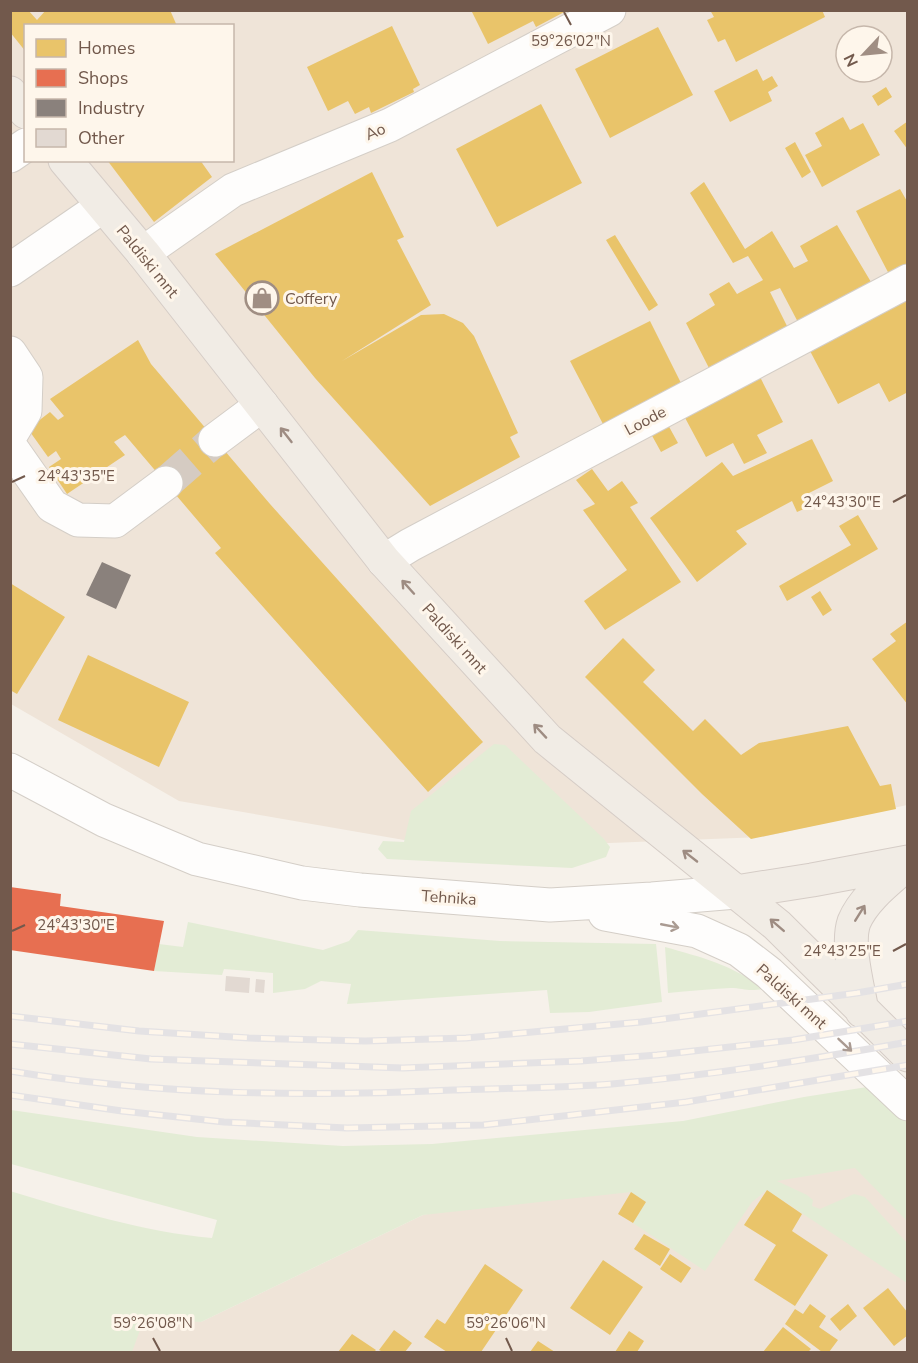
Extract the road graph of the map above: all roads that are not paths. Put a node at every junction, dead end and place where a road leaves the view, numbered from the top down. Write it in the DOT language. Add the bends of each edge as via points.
graph roads {
  1 [pos="609,10"];
  2 [pos="10,93"];
  3 [pos="24,110"];
  4 [pos="24,146"];
  5 [pos="10,156"];
  6 [pos="67,162"];
  7 [pos="104,206"];
  8 [pos="152,245"];
  9 [pos="10,270"];
  10 [pos="908,281"];
  11 [pos="10,353"];
  12 [pos="262,405"];
  13 [pos="10,436"];
  14 [pos="216,440"];
  15 [pos="10,446"];
  16 [pos="166,483"];
  17 [pos="397,553"];
  18 [pos="10,770"];
  19 [pos="908,863"];
  20 [pos="736,891"];
  21 [pos="550,905"];
  22 [pos="862,1011"];
  23 [pos="908,1055"];
  24 [pos="908,1104"];
  1 -- 8 [label="street, Ao" via="390,125 233,190"];
  2 -- 3 [label="main road"];
  4 -- 5 [label="street"];
  6 -- 7 [label="main road, Paldiski mnt"];
  7 -- 8 [label="main road, Paldiski mnt"];
  7 -- 9 [label="street"];
  8 -- 12 [label="main road, Paldiski mnt"];
  10 -- 17 [label="street, Loode"];
  11 -- 13 [label="street" via="26,377 25,411"];
  12 -- 14 [label="street"];
  17 -- 12 [label="main road, Paldiski mnt, one-way"];
  15 -- 16 [label="street" via="52,506 78,520 115,521"];
  20 -- 17 [label="main road, Paldiski mnt, one-way" via="547,739"];
  18 -- 21 [label="street, Tehnika" via="104,820 197,859 302,883"];
  19 -- 20 [label="main road, Tehnika"];
  22 -- 19 [label="main road, one-way" via="851,941 854,922 870,897"];
  20 -- 21 [label="street, Tehnika"];
  22 -- 20 [label="main road, Paldiski mnt, one-way" via="794,941"];
  21 -- 24 [label="street, Paldiski mnt, one-way" via="697,931 739,950 770,973"];
  22 -- 23 [label="main road, Paldiski mnt"];
}
